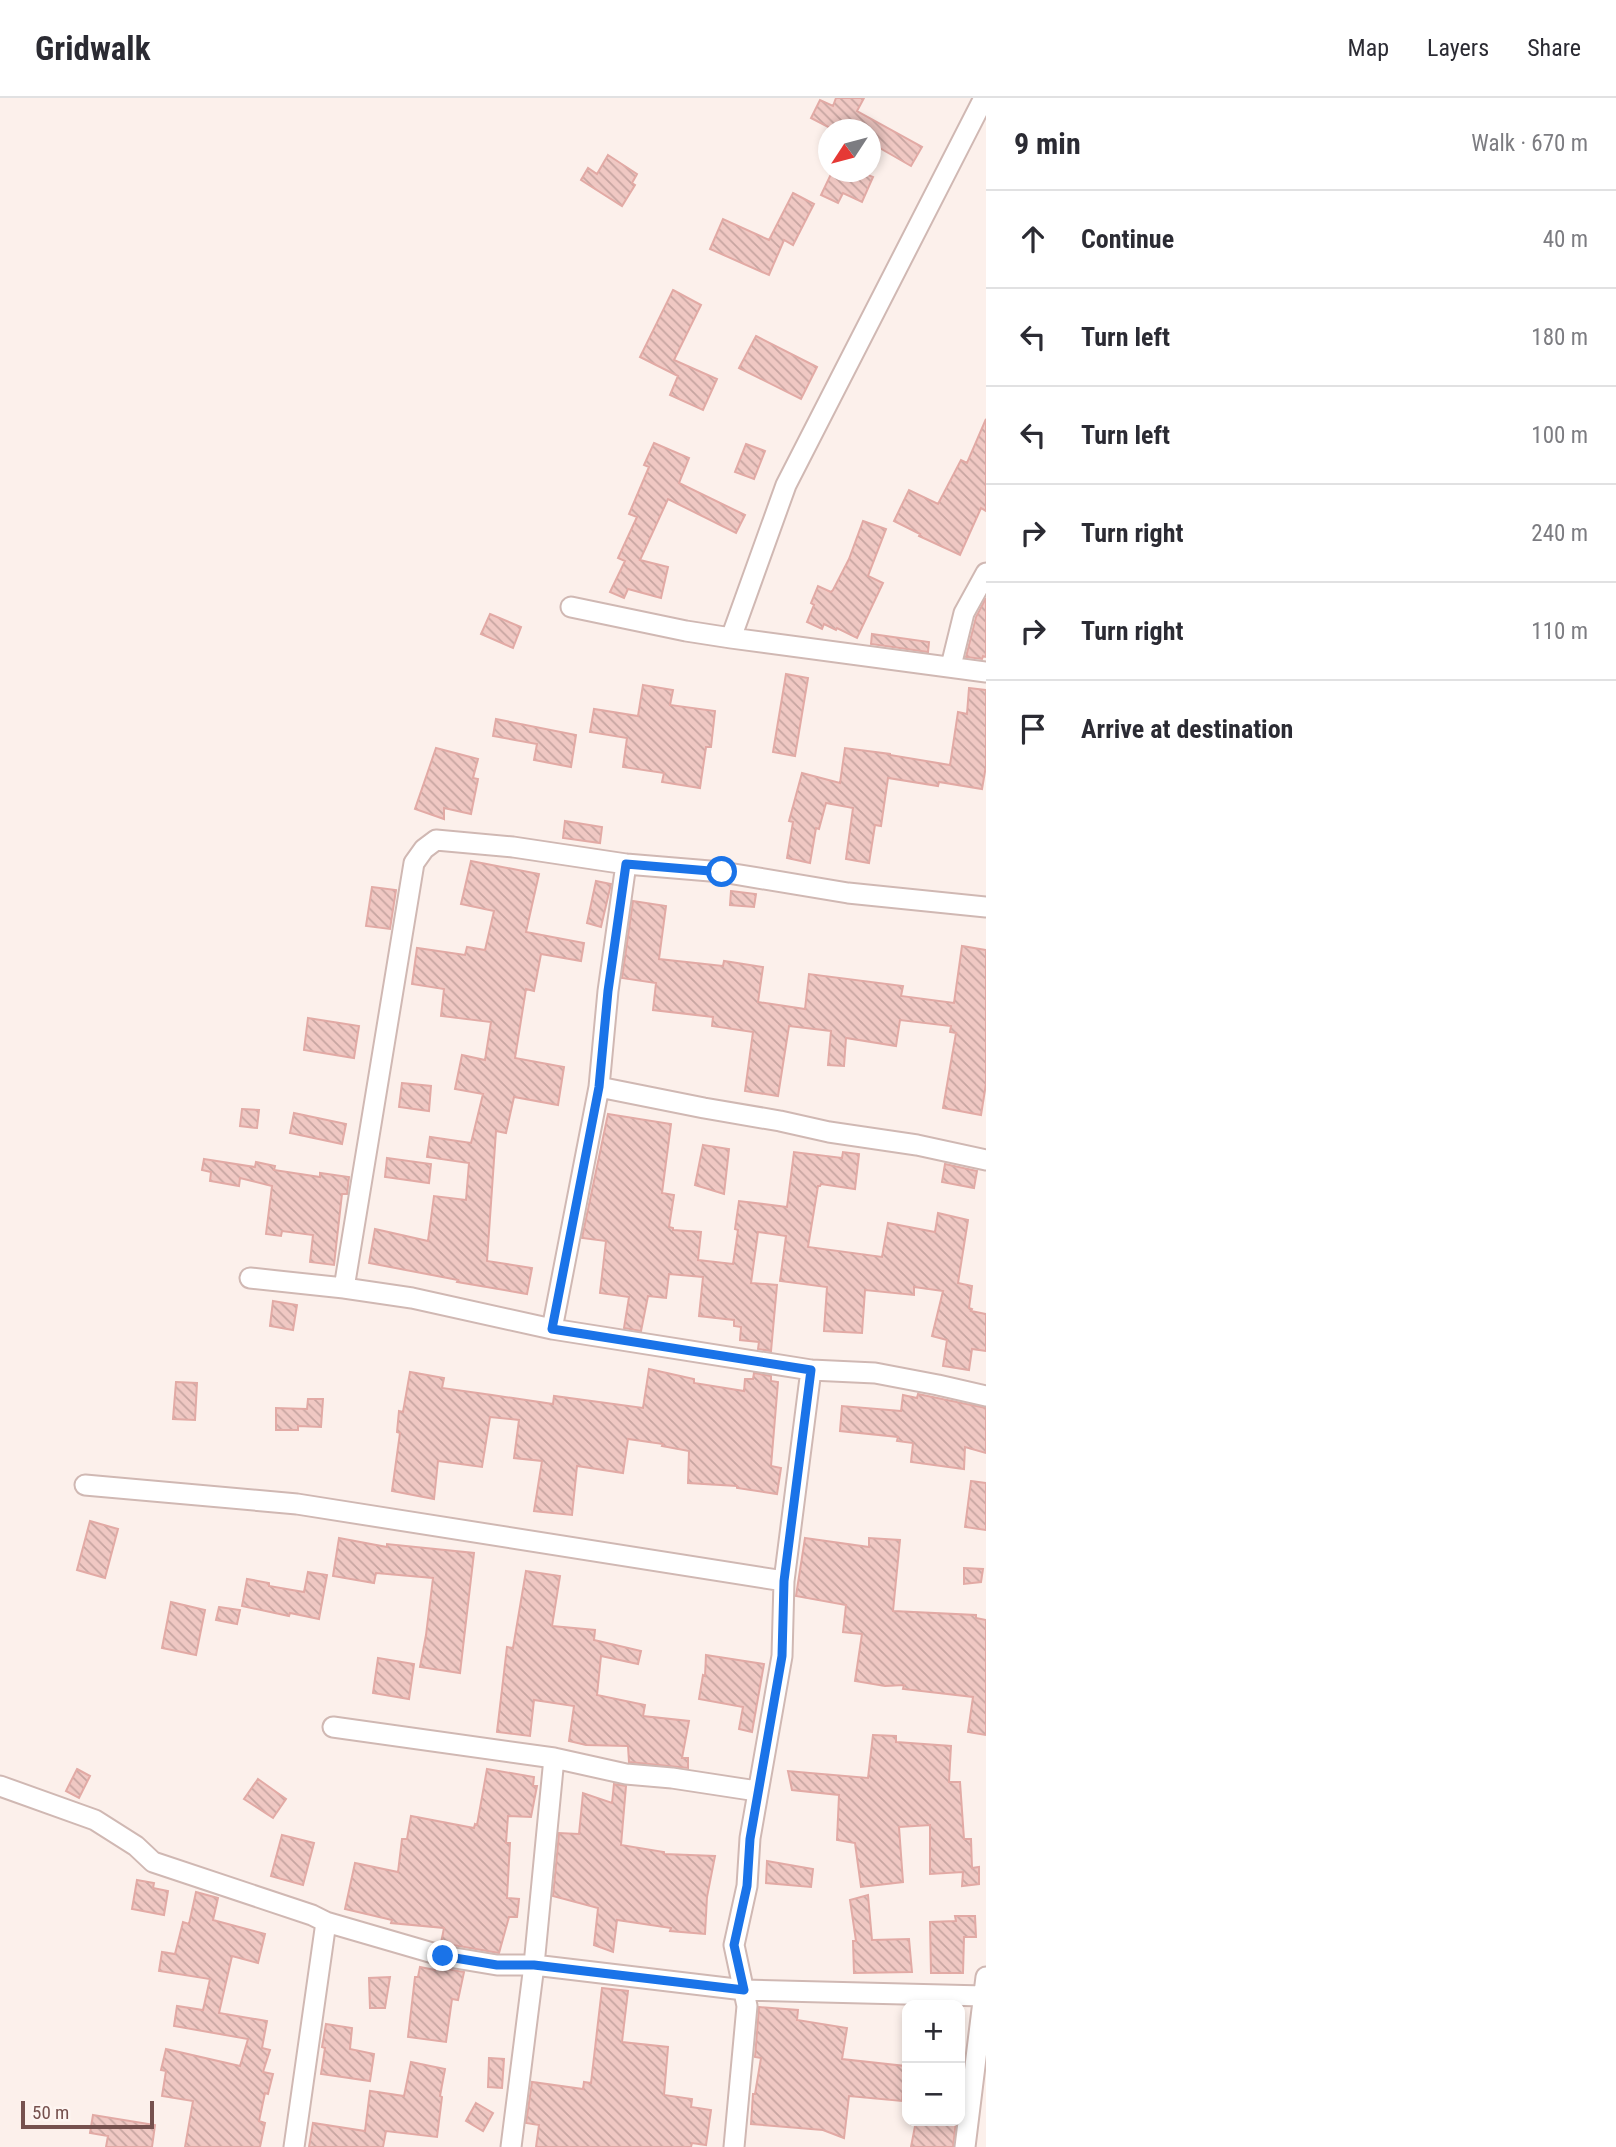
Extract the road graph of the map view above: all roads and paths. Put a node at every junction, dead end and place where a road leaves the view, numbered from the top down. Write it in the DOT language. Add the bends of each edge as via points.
graph roads {
  1 [pos="985,98"];
  2 [pos="986,573"];
  3 [pos="571,607"];
  4 [pos="731,638"];
  5 [pos="951,667"];
  6 [pos="986,672"];
  7 [pos="626,864"];
  8 [pos="986,907"];
  9 [pos="599,1087"];
  10 [pos="986,1160"];
  11 [pos="250,1278"];
  12 [pos="344,1288"];
  13 [pos="552,1329"];
  14 [pos="811,1370"];
  15 [pos="986,1396"];
  16 [pos="85,1485"];
  17 [pos="784,1581"];
  18 [pos="333,1727"];
  19 [pos="554,1758"];
  20 [pos="0,1786"];
  21 [pos="757,1791"];
  22 [pos="326,1922"];
  23 [pos="534,1965"];
  24 [pos="985,1987"];
  25 [pos="744,1990"];
  26 [pos="294,2147"];
  27 [pos="511,2147"];
  28 [pos="734,2147"];
  29 [pos="965,2147"];
  1 -- 4 [label="street" via="786,485"];
  2 -- 5 [label="street" via="964,613"];
  3 -- 4 [label="street"];
  4 -- 5 [label="street"];
  5 -- 6 [label="street"];
  7 -- 8 [label="street"];
  7 -- 9 [label="street"];
  7 -- 12 [label="street" via="436,840 414,863"];
  9 -- 10 [label="street"];
  9 -- 13 [label="street"];
  11 -- 12 [label="street"];
  12 -- 13 [label="street"];
  13 -- 14 [label="street"];
  14 -- 15 [label="street" via="875,1373"];
  14 -- 17 [label="street"];
  16 -- 17 [label="street" via="297,1504"];
  17 -- 21 [label="street" via="782,1656"];
  18 -- 19 [label="street"];
  19 -- 21 [label="street" via="626,1774"];
  19 -- 23 [label="street"];
  20 -- 22 [label="street" via="95,1820 153,1862"];
  21 -- 25 [label="street" via="747,1886 734,1945"];
  22 -- 23 [label="street" via="443,1956 497,1965"];
  22 -- 26 [label="street"];
  23 -- 25 [label="street"];
  23 -- 27 [label="street"];
  24 -- 25 [label="street"];
  24 -- 29 [label="street"];
  25 -- 28 [label="street" via="747,2006"];
}
